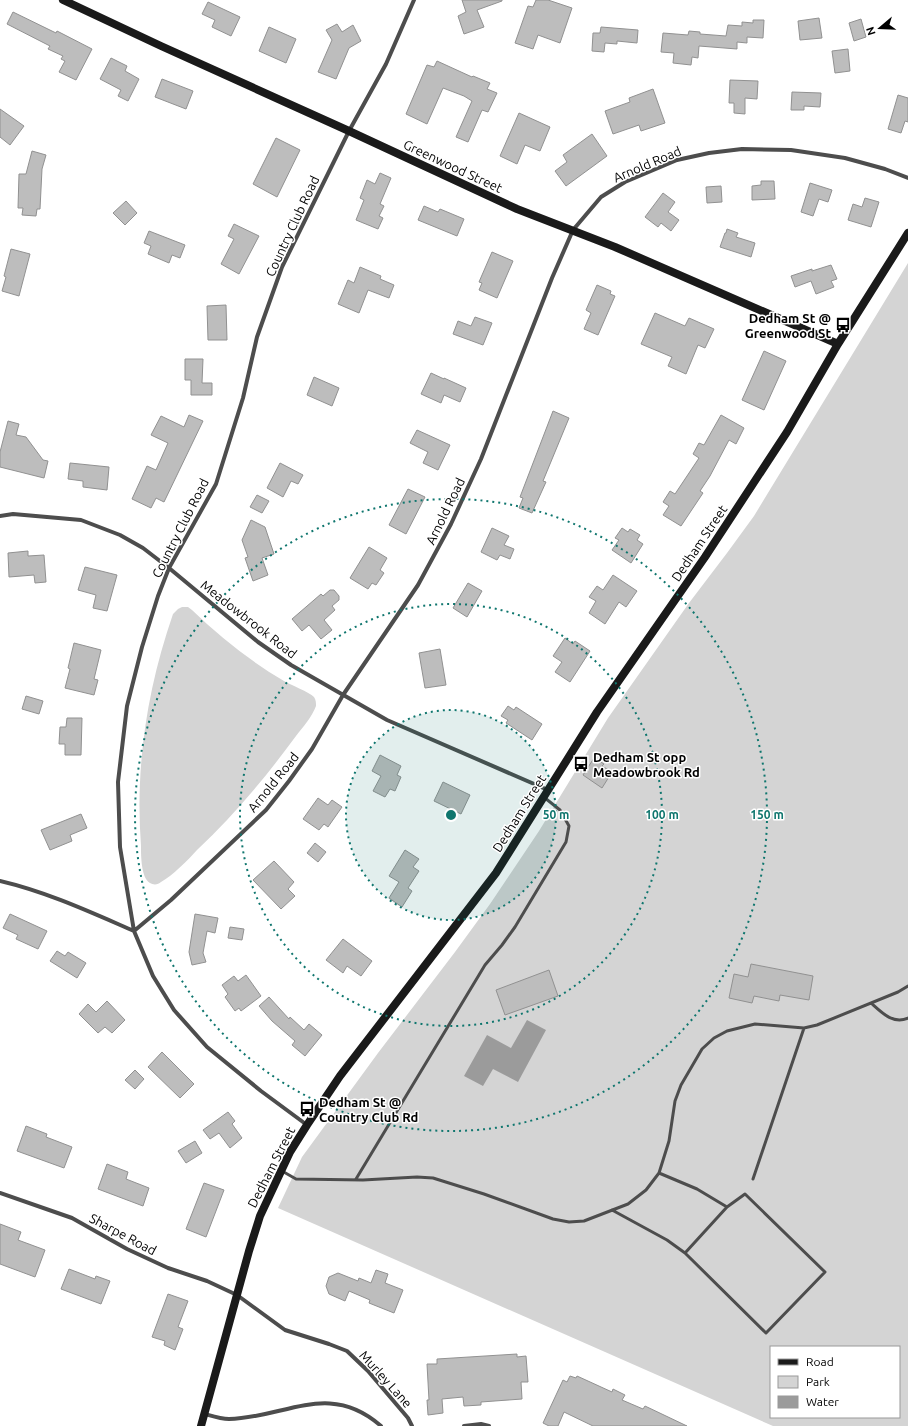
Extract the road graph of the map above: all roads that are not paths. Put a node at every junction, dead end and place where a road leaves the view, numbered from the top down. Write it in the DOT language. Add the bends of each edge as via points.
graph roads {
  1 [pos="62,0"];
  2 [pos="414,0"];
  3 [pos="349,131"];
  4 [pos="908,178"];
  5 [pos="572,230"];
  6 [pos="908,233"];
  7 [pos="838,344"];
  8 [pos="0,516"];
  9 [pos="169,568"];
  10 [pos="343,695"];
  11 [pos="549,790"];
  12 [pos="544,798"];
  13 [pos="0,881"];
  14 [pos="134,931"];
  15 [pos="908,986"];
  16 [pos="871,1003"];
  17 [pos="908,1018"];
  18 [pos="804,1028"];
  19 [pos="307,1125"];
  20 [pos="281,1171"];
  21 [pos="659,1173"];
  22 [pos="753,1179"];
  23 [pos="356,1180"];
  24 [pos="0,1193"];
  25 [pos="727,1207"];
  26 [pos="612,1210"];
  27 [pos="685,1254"];
  28 [pos="237,1295"];
  29 [pos="205,1414"];
  30 [pos="201,1426"];
  31 [pos="381,1426"];
  32 [pos="412,1426"];
  33 [pos="464,1426"];
  34 [pos="489,1426"];
  1 -- 3 [label="main road, Greenwood Street"];
  2 -- 3 [label="street, Country Club Road" via="386,64"];
  3 -- 5 [label="main road, Greenwood Street" via="517,209"];
  3 -- 9 [label="street, Country Club Road" via="282,267 257,337 243,398 216,484"];
  4 -- 5 [label="street, Arnold Road" via="885,168 845,158 791,150 742,149 709,153 677,160 625,182 601,197"];
  5 -- 7 [label="main road, Greenwood Street"];
  5 -- 10 [label="street, Arnold Road" via="481,459 451,524 418,585"];
  6 -- 7 [label="main road, Dedham Street"];
  7 -- 11 [label="main road, Dedham Street" via="787,432 705,557 597,712"];
  8 -- 9 [label="street, Meadowbrook Road" via="13,514 81,520 120,535 143,548"];
  9 -- 10 [label="street, Meadowbrook Road" via="258,642 291,665"];
  9 -- 14 [label="street, Country Club Road" via="142,647 127,706 118,782 120,847"];
  10 -- 11 [label="street, Meadowbrook Road" via="387,720"];
  10 -- 14 [label="street, Arnold Road" via="312,749 266,810 171,900"];
  11 -- 12 [label="main road, Dedham Street"];
  12 -- 19 [label="main road, Dedham Street" via="496,873 340,1076"];
  12 -- 23 [label="lane" via="560,810 569,826 566,842 515,927 485,965"];
  13 -- 14 [label="street" via="63,900"];
  14 -- 19 [label="street, Country Club Road" via="153,976 174,1010 207,1047"];
  15 -- 16 [label="lane"];
  16 -- 17 [label="lane" via="891,1018"];
  16 -- 18 [label="lane" via="817,1026"];
  18 -- 21 [label="lane" via="755,1024 727,1031 702,1049 681,1085 675,1101 669,1141"];
  18 -- 22 [label="lane"];
  19 -- 20 [label="main road, Dedham Street"];
  20 -- 23 [label="lane" via="296,1179"];
  20 -- 28 [label="main road, Dedham Street" via="260,1216"];
  21 -- 25 [label="lane" via="697,1189"];
  21 -- 26 [label="lane" via="635,1199"];
  23 -- 26 [label="lane" via="433,1178 553,1219 569,1222 584,1221"];
  24 -- 28 [label="street, Sharpe Road" via="72,1218 127,1249"];
  25 -- 27 [label="lane"];
  25 -- 27 [label="lane" via="745,1194 825,1272 766,1333"];
  26 -- 27 [label="lane" via="667,1240"];
  28 -- 29 [label="main road, Dedham Street"];
  28 -- 32 [label="street, Murley Lane" via="285,1330 347,1351 368,1371"];
  29 -- 30 [label="main road, Dedham Street"];
  29 -- 31 [label="street" via="227,1419 264,1415 294,1406 316,1403 339,1405 364,1413"];
  33 -- 34 [label="street"];
}
